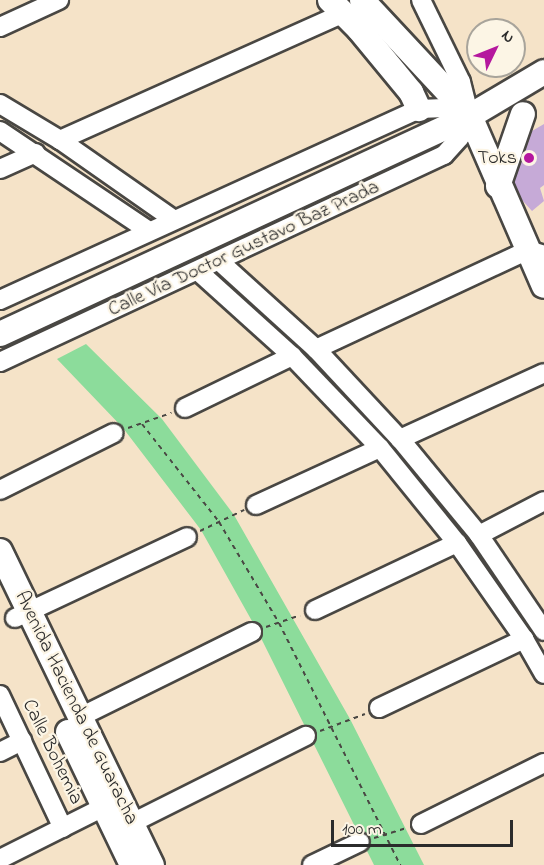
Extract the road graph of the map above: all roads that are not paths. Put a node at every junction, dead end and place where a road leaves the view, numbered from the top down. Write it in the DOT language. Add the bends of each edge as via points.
graph roads {
  1 [pos="59,0"];
  2 [pos="421,0"];
  3 [pos="345,4"];
  4 [pos="0,27"];
  5 [pos="542,79"];
  6 [pos="0,104"];
  7 [pos="419,109"];
  8 [pos="534,111"];
  9 [pos="470,116"];
  10 [pos="0,131"];
  11 [pos="60,140"];
  12 [pos="36,153"];
  13 [pos="0,169"];
  14 [pos="498,186"];
  15 [pos="173,219"];
  16 [pos="149,231"];
  17 [pos="536,253"];
  18 [pos="219,261"];
  19 [pos="198,271"];
  20 [pos="544,286"];
  21 [pos="0,300"];
  22 [pos="0,333"];
  23 [pos="316,349"];
  24 [pos="292,356"];
  25 [pos="0,362"];
  26 [pos="544,373"];
  27 [pos="340,375"];
  28 [pos="325,390"];
  29 [pos="185,408"];
  30 [pos="114,433"];
  31 [pos="400,439"];
  32 [pos="380,448"];
  33 [pos="0,490"];
  34 [pos="544,501"];
  35 [pos="256,505"];
  36 [pos="479,535"];
  37 [pos="187,537"];
  38 [pos="457,543"];
  39 [pos="0,551"];
  40 [pos="491,555"];
  41 [pos="471,564"];
  42 [pos="0,589"];
  43 [pos="529,608"];
  44 [pos="315,610"];
  45 [pos="22,615"];
  46 [pos="508,617"];
  47 [pos="544,631"];
  48 [pos="252,632"];
  49 [pos="524,639"];
  50 [pos="544,674"];
  51 [pos="0,695"];
  52 [pos="379,708"];
  53 [pos="80,717"];
  54 [pos="306,736"];
  55 [pos="22,741"];
  56 [pos="0,752"];
  57 [pos="544,763"];
  58 [pos="104,807"];
  59 [pos="421,824"];
  60 [pos="123,827"];
  61 [pos="63,828"];
  62 [pos="360,842"];
  63 [pos="0,859"];
  64 [pos="132,865"];
  65 [pos="152,865"];
  66 [pos="312,865"];
  1 -- 4 [label="street"];
  2 -- 9 [label="street" via="462,82"];
  3 -- 7 [label="main road" via="411,92"];
  3 -- 9 [label="main road"];
  3 -- 11 [label="street"];
  5 -- 9 [label="main road, Calle Vía Doctor Gustavo Baz Prada"];
  6 -- 11 [label="street"];
  7 -- 9 [label="street, Calle Vía Doctor Gustavo Baz Prada" via="445,108"];
  7 -- 15 [label="street, Calle Vía Doctor Gustavo Baz Prada"];
  8 -- 9 [label="main road, Calle Vía Doctor Gustavo Baz Prada"];
  8 -- 14 [label="main road"];
  9 -- 14 [label="main road"];
  9 -- 18 [label="street, Calle Vía Doctor Gustavo Baz Prada" via="460,137 444,155"];
  9 -- 22 [label="main road, Calle Vía Doctor Gustavo Baz Prada"];
  10 -- 12 [label="street"];
  11 -- 15 [label="street"];
  12 -- 13 [label="street"];
  12 -- 16 [label="street"];
  14 -- 17 [label="main road"];
  15 -- 16 [label="street, Calle Vía Doctor Gustavo Baz Prada"];
  16 -- 21 [label="street, Calle Vía Doctor Gustavo Baz Prada"];
  17 -- 20 [label="main road"];
  17 -- 23 [label="street"];
  18 -- 19 [label="street, Calle Vía Doctor Gustavo Baz Prada"];
  18 -- 23 [label="street"];
  19 -- 24 [label="street"];
  19 -- 25 [label="street, Calle Vía Doctor Gustavo Baz Prada"];
  23 -- 27 [label="street"];
  24 -- 28 [label="street"];
  24 -- 29 [label="street"];
  26 -- 31 [label="street"];
  27 -- 28 [label="street"];
  27 -- 31 [label="street"];
  28 -- 32 [label="street"];
  30 -- 33 [label="street"];
  31 -- 36 [label="street"];
  32 -- 35 [label="street"];
  32 -- 38 [label="street"];
  34 -- 36 [label="street"];
  36 -- 40 [label="street"];
  37 -- 45 [label="street"];
  38 -- 41 [label="street"];
  38 -- 44 [label="street"];
  39 -- 45 [label="main road, Avenida Hacienda de Guaracha"];
  40 -- 41 [label="street" via="482,566"];
  40 -- 43 [label="street"];
  41 -- 46 [label="street"];
  42 -- 45 [label="main road, Avenida Hacienda de Guaracha"];
  43 -- 46 [label="street" via="519,605 512,608"];
  43 -- 47 [label="street"];
  45 -- 53 [label="main road, Avenida Hacienda de Guaracha"];
  45 -- 58 [label="main road, Avenida Hacienda de Guaracha"];
  46 -- 49 [label="street"];
  48 -- 53 [label="street"];
  49 -- 50 [label="street"];
  49 -- 52 [label="street"];
  51 -- 55 [label="street, Calle Bohemia"];
  53 -- 60 [label="main road, Avenida Hacienda de Guaracha"];
  54 -- 60 [label="street"];
  55 -- 56 [label="street"];
  55 -- 61 [label="street, Calle Bohemia"];
  57 -- 59 [label="street"];
  58 -- 60 [label="main road, Avenida Hacienda de Guaracha"];
  58 -- 61 [label="street"];
  60 -- 64 [label="main road, Avenida Hacienda de Guaracha"];
  60 -- 65 [label="main road, Avenida Hacienda de Guaracha"];
  61 -- 63 [label="street"];
  62 -- 66 [label="street"];
}
